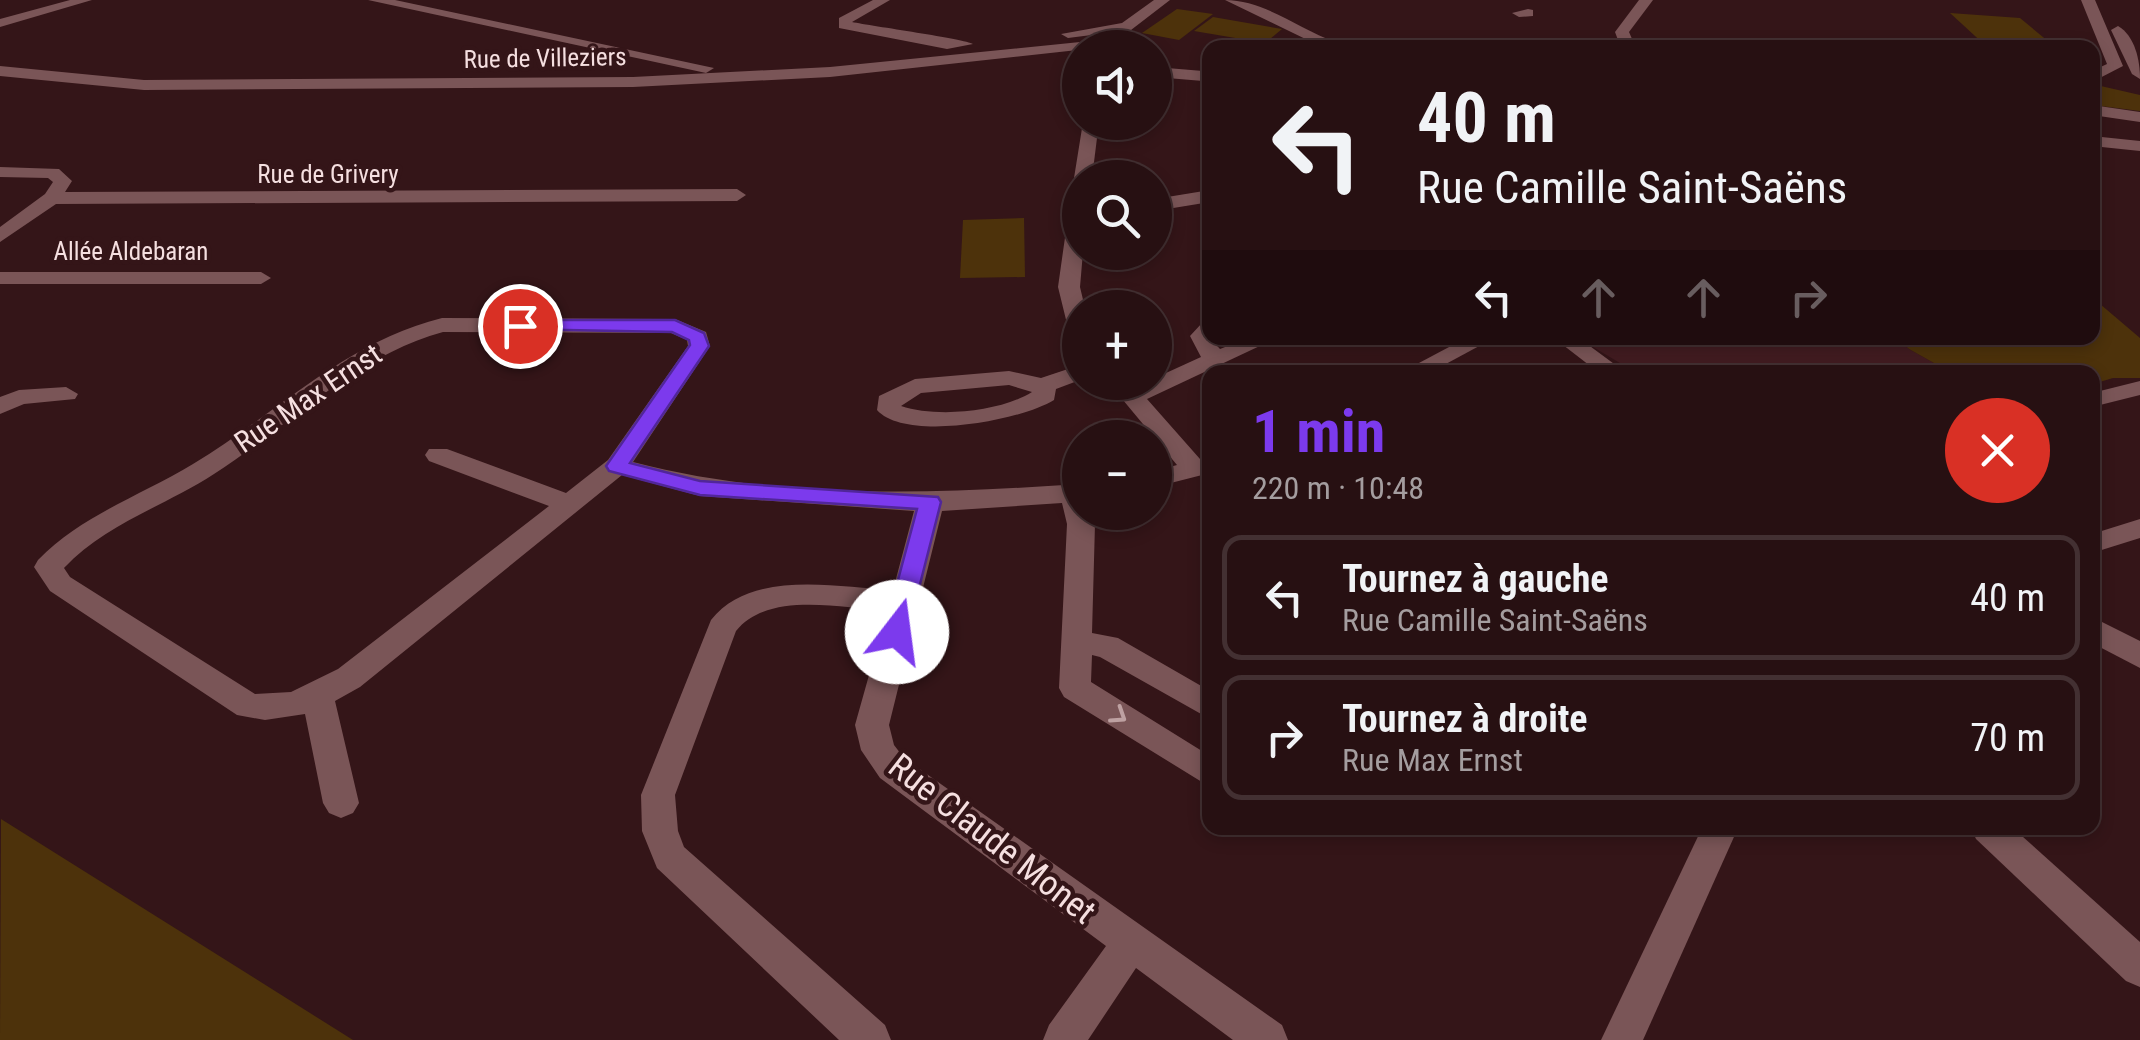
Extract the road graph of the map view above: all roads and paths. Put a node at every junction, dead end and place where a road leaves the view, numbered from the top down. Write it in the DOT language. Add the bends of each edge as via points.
graph roads {
  1 [pos="85,0"];
  2 [pos="374,0"];
  3 [pos="883,0"];
  4 [pos="1162,0"];
  5 [pos="1232,0"];
  6 [pos="1646,0"];
  7 [pos="2088,0"];
  8 [pos="2106,0"];
  9 [pos="0,23"];
  10 [pos="1319,40"];
  11 [pos="1626,40"];
  12 [pos="1062,48"];
  13 [pos="0,71"];
  14 [pos="2100,74"];
  15 [pos="2140,74"];
  16 [pos="1172,75"];
  17 [pos="748,78"];
  18 [pos="1202,79"];
  19 [pos="2100,80"];
  20 [pos="2140,90"];
  21 [pos="2100,112"];
  22 [pos="2140,118"];
  23 [pos="2100,142"];
  24 [pos="2140,146"];
  25 [pos="0,172"];
  26 [pos="690,195"];
  27 [pos="738,195"];
  28 [pos="1202,197"];
  29 [pos="52,198"];
  30 [pos="1172,202"];
  31 [pos="676,218"];
  32 [pos="0,236"];
  33 [pos="0,278"];
  34 [pos="261,278"];
  35 [pos="1204,345"];
  36 [pos="1250,345"];
  37 [pos="1469,345"];
  38 [pos="1575,345"];
  39 [pos="1220,358"];
  40 [pos="1428,365"];
  41 [pos="1603,365"];
  42 [pos="1172,374"];
  43 [pos="1062,378"];
  44 [pos="1044,385"];
  45 [pos="2140,388"];
  46 [pos="66,394"];
  47 [pos="2100,398"];
  48 [pos="1137,400"];
  49 [pos="0,406"];
  50 [pos="438,455"];
  51 [pos="617,466"];
  52 [pos="1202,466"];
  53 [pos="1172,474"];
  54 [pos="1062,494"];
  55 [pos="930,502"];
  56 [pos="568,504"];
  57 [pos="2140,528"];
  58 [pos="1081,530"];
  59 [pos="2100,541"];
  60 [pos="905,601"];
  61 [pos="2100,633"];
  62 [pos="1076,642"];
  63 [pos="2140,656"];
  64 [pos="318,697"];
  65 [pos="1202,701"];
  66 [pos="1202,769"];
  67 [pos="341,804"];
  68 [pos="1717,835"];
  69 [pos="1996,835"];
  70 [pos="1130,944"];
  71 [pos="2140,968"];
  72 [pos="870,1040"];
  73 [pos="1064,1040"];
  74 [pos="1267,1040"];
  75 [pos="1622,1040"];
  1 -- 9 [label="street"];
  2 -- 17 [label="street"];
  3 -- 4 [label="street" via="844,25 961,45 1126,26"];
  5 -- 10 [label="street"];
  6 -- 11 [label="street" via="1622,32"];
  7 -- 14 [label="street" via="2115,66"];
  8 -- 15 [label="street"];
  12 -- 17 [label="street, Rue de Villeziers"];
  13 -- 17 [label="street, Rue de Villeziers" via="144,85"];
  16 -- 18 [label="street"];
  19 -- 20 [label="street"];
  21 -- 22 [label="street"];
  23 -- 24 [label="street"];
  25 -- 29 [label="street" via="60,176"];
  26 -- 27 [label="street, Rue de Grivery"];
  26 -- 29 [label="street, Rue de Grivery"];
  26 -- 31 [label="street"];
  28 -- 30 [label="street"];
  29 -- 32 [label="street"];
  33 -- 34 [label="street, Allée Aldebaran"];
  35 -- 39 [label="street"];
  36 -- 39 [label="street"];
  37 -- 40 [label="street"];
  38 -- 41 [label="street"];
  39 -- 42 [label="street"];
  43 -- 44 [label="street"];
  44 -- 44 [label="street" via="1009,378 914,386 888,401 888,410 911,419 1022,410 1045,394"];
  45 -- 47 [label="street"];
  46 -- 49 [label="street" via="19,397"];
  48 -- 52 [label="street"];
  50 -- 56 [label="street"];
  51 -- 55 [label="street" via="700,488"];
  51 -- 56 [label="street, Rue Max Ernst"];
  51 -- 64 [label="street, Rue Max Ernst" via="699,346 698,337 675,326 430,327 379,348 204,470 75,542 48,567 60,584 249,706 282,709"];
  52 -- 53 [label="street"];
  54 -- 55 [label="street"];
  55 -- 60 [label="street, Rue Claude Monet"];
  56 -- 64 [label="street, Rue Max Ernst"];
  57 -- 59 [label="street"];
  58 -- 62 [label="street"];
  60 -- 70 [label="street, Rue Claude Monet" via="872,725 878,750 892,768"];
  60 -- 72 [label="street" via="776,599 733,613 658,796 660,831 688,878"];
  61 -- 63 [label="street"];
  62 -- 65 [label="street" via="1107,646"];
  62 -- 66 [label="street, one-way" via="1075,688"];
  64 -- 67 [label="street"];
  68 -- 75 [label="street"];
  69 -- 71 [label="street"];
  70 -- 73 [label="street"];
  70 -- 74 [label="street, Rue Claude Monet"];
}
